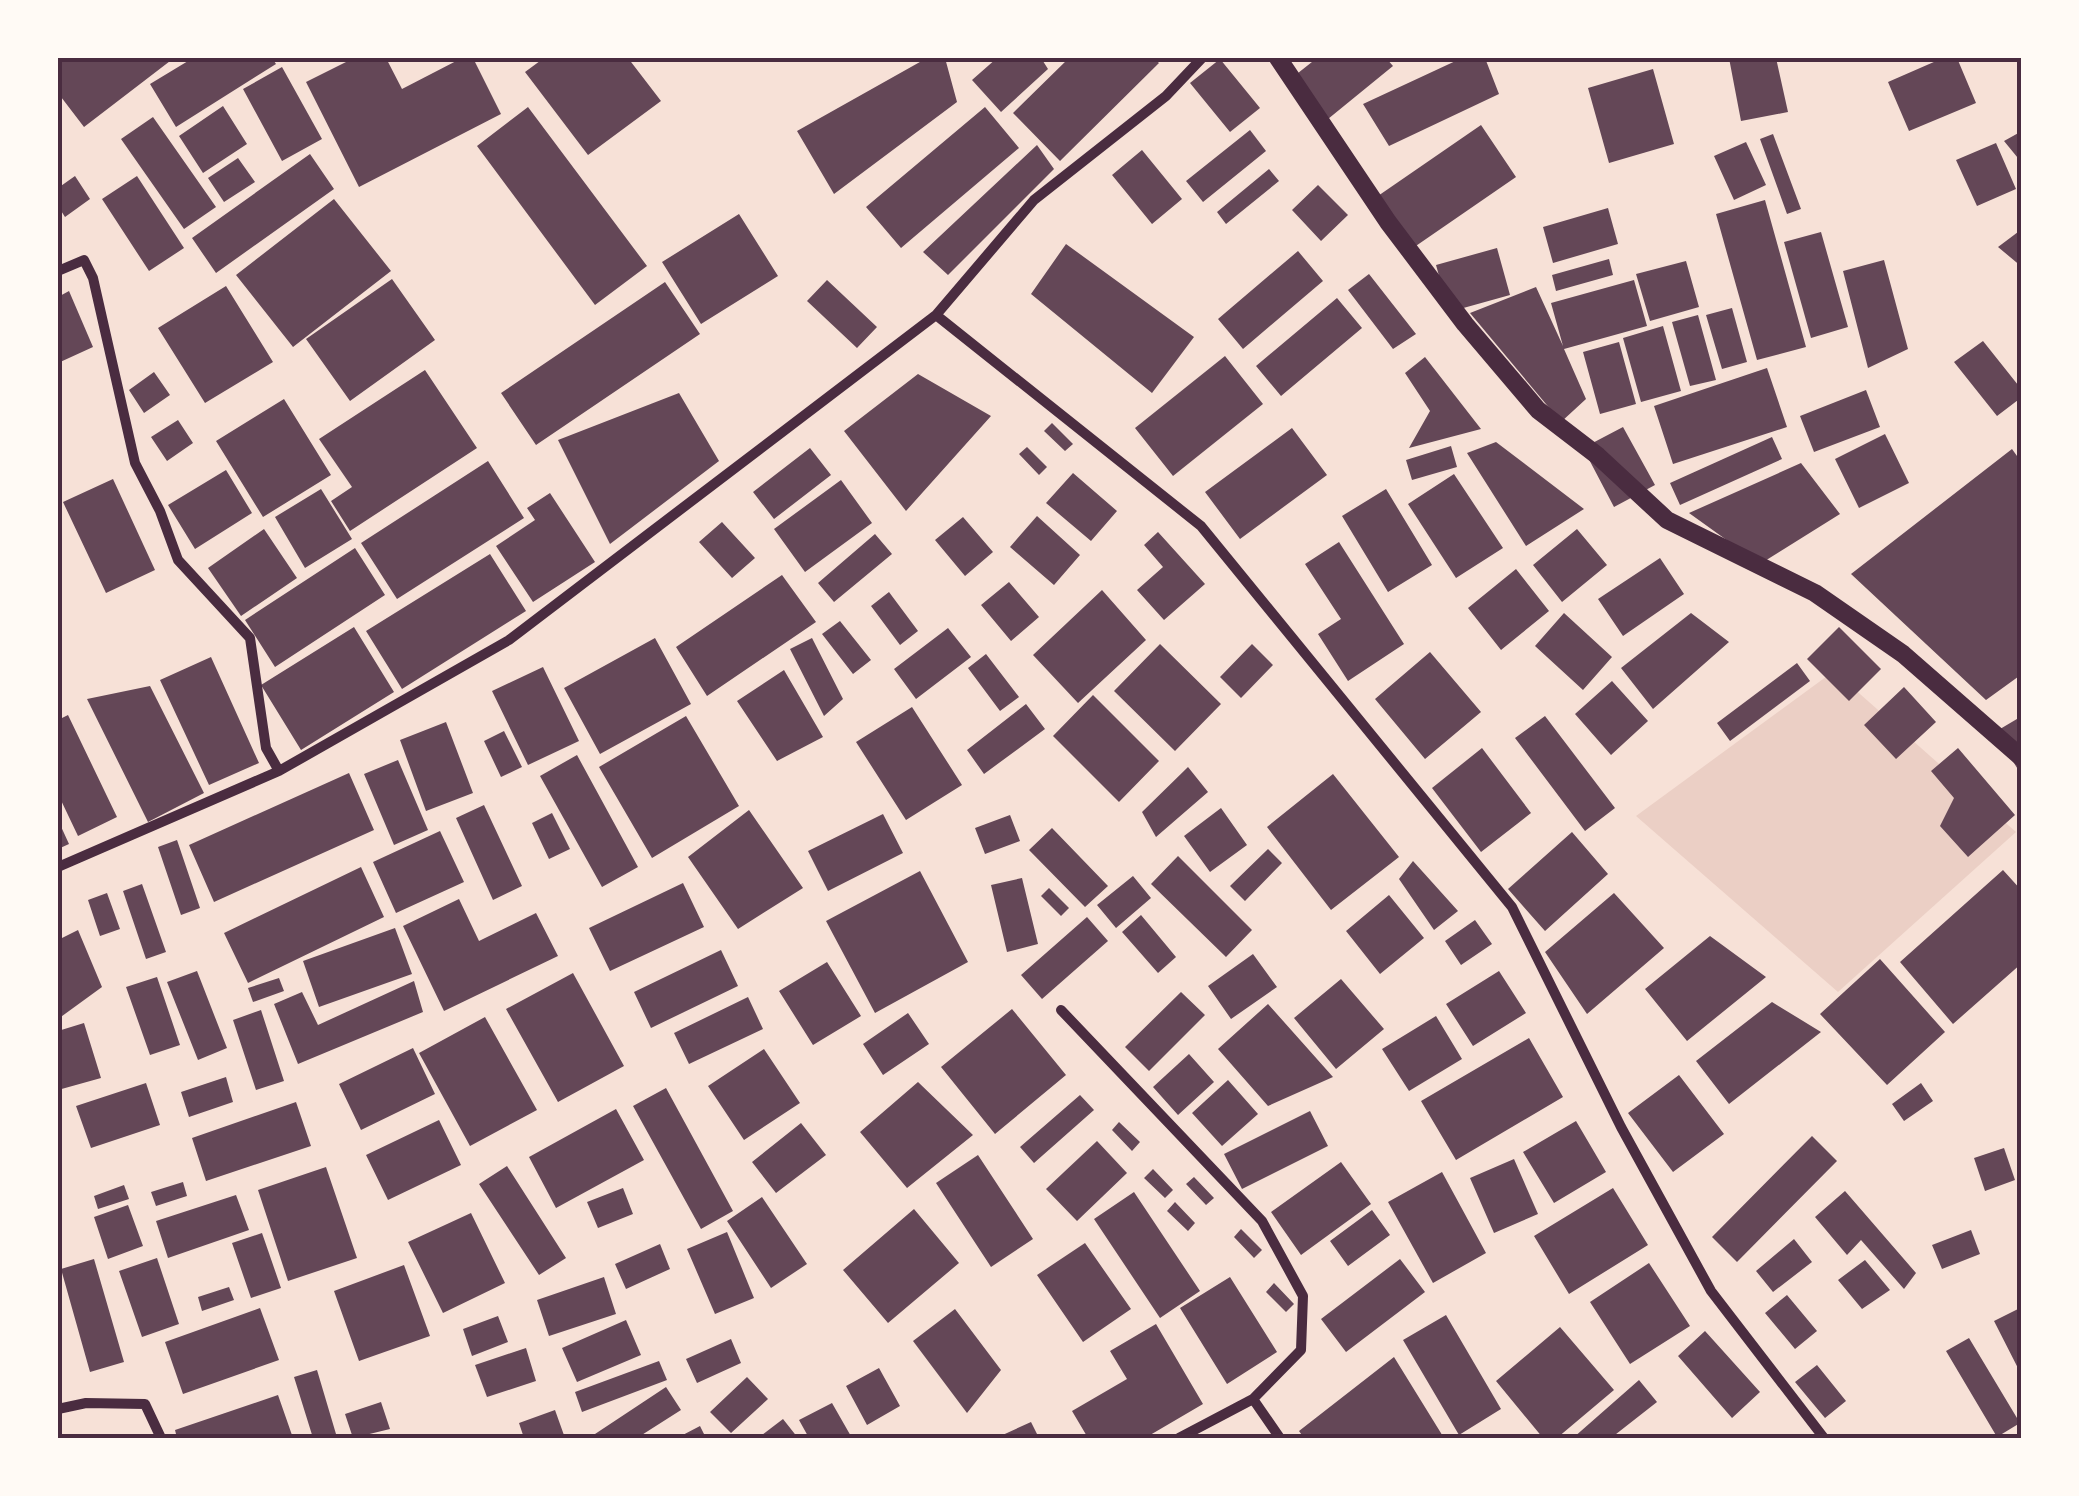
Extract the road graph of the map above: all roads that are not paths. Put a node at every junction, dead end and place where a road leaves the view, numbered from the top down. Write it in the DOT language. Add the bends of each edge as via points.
graph roads {
  1 [pos="1202,58"];
  2 [pos="1278,58"];
  3 [pos="58,271"];
  4 [pos="936,314"];
  5 [pos="2022,758"];
  6 [pos="280,771"];
  7 [pos="58,867"];
  8 [pos="1061,1010"];
  9 [pos="1253,1400"];
  10 [pos="58,1409"];
  11 [pos="161,1438"];
  12 [pos="1180,1438"];
  13 [pos="1280,1438"];
  14 [pos="1824,1438"];
  1 -- 4 [label="street" via="1166,96 1034,200"];
  2 -- 5 [label="street" via="1388,222 1538,410 1667,520 1815,593 1904,654"];
  3 -- 6 [label="street" via="84,260 93,278 135,464 178,560 250,638 266,748"];
  4 -- 6 [label="street" via="509,640"];
  4 -- 14 [label="street" via="1201,526 1512,907 1710,1291"];
  6 -- 7 [label="street"];
  8 -- 9 [label="street" via="1262,1221 1303,1296 1301,1350"];
  9 -- 12 [label="street"];
  9 -- 13 [label="street"];
  10 -- 11 [label="street" via="145,1404"];
}
